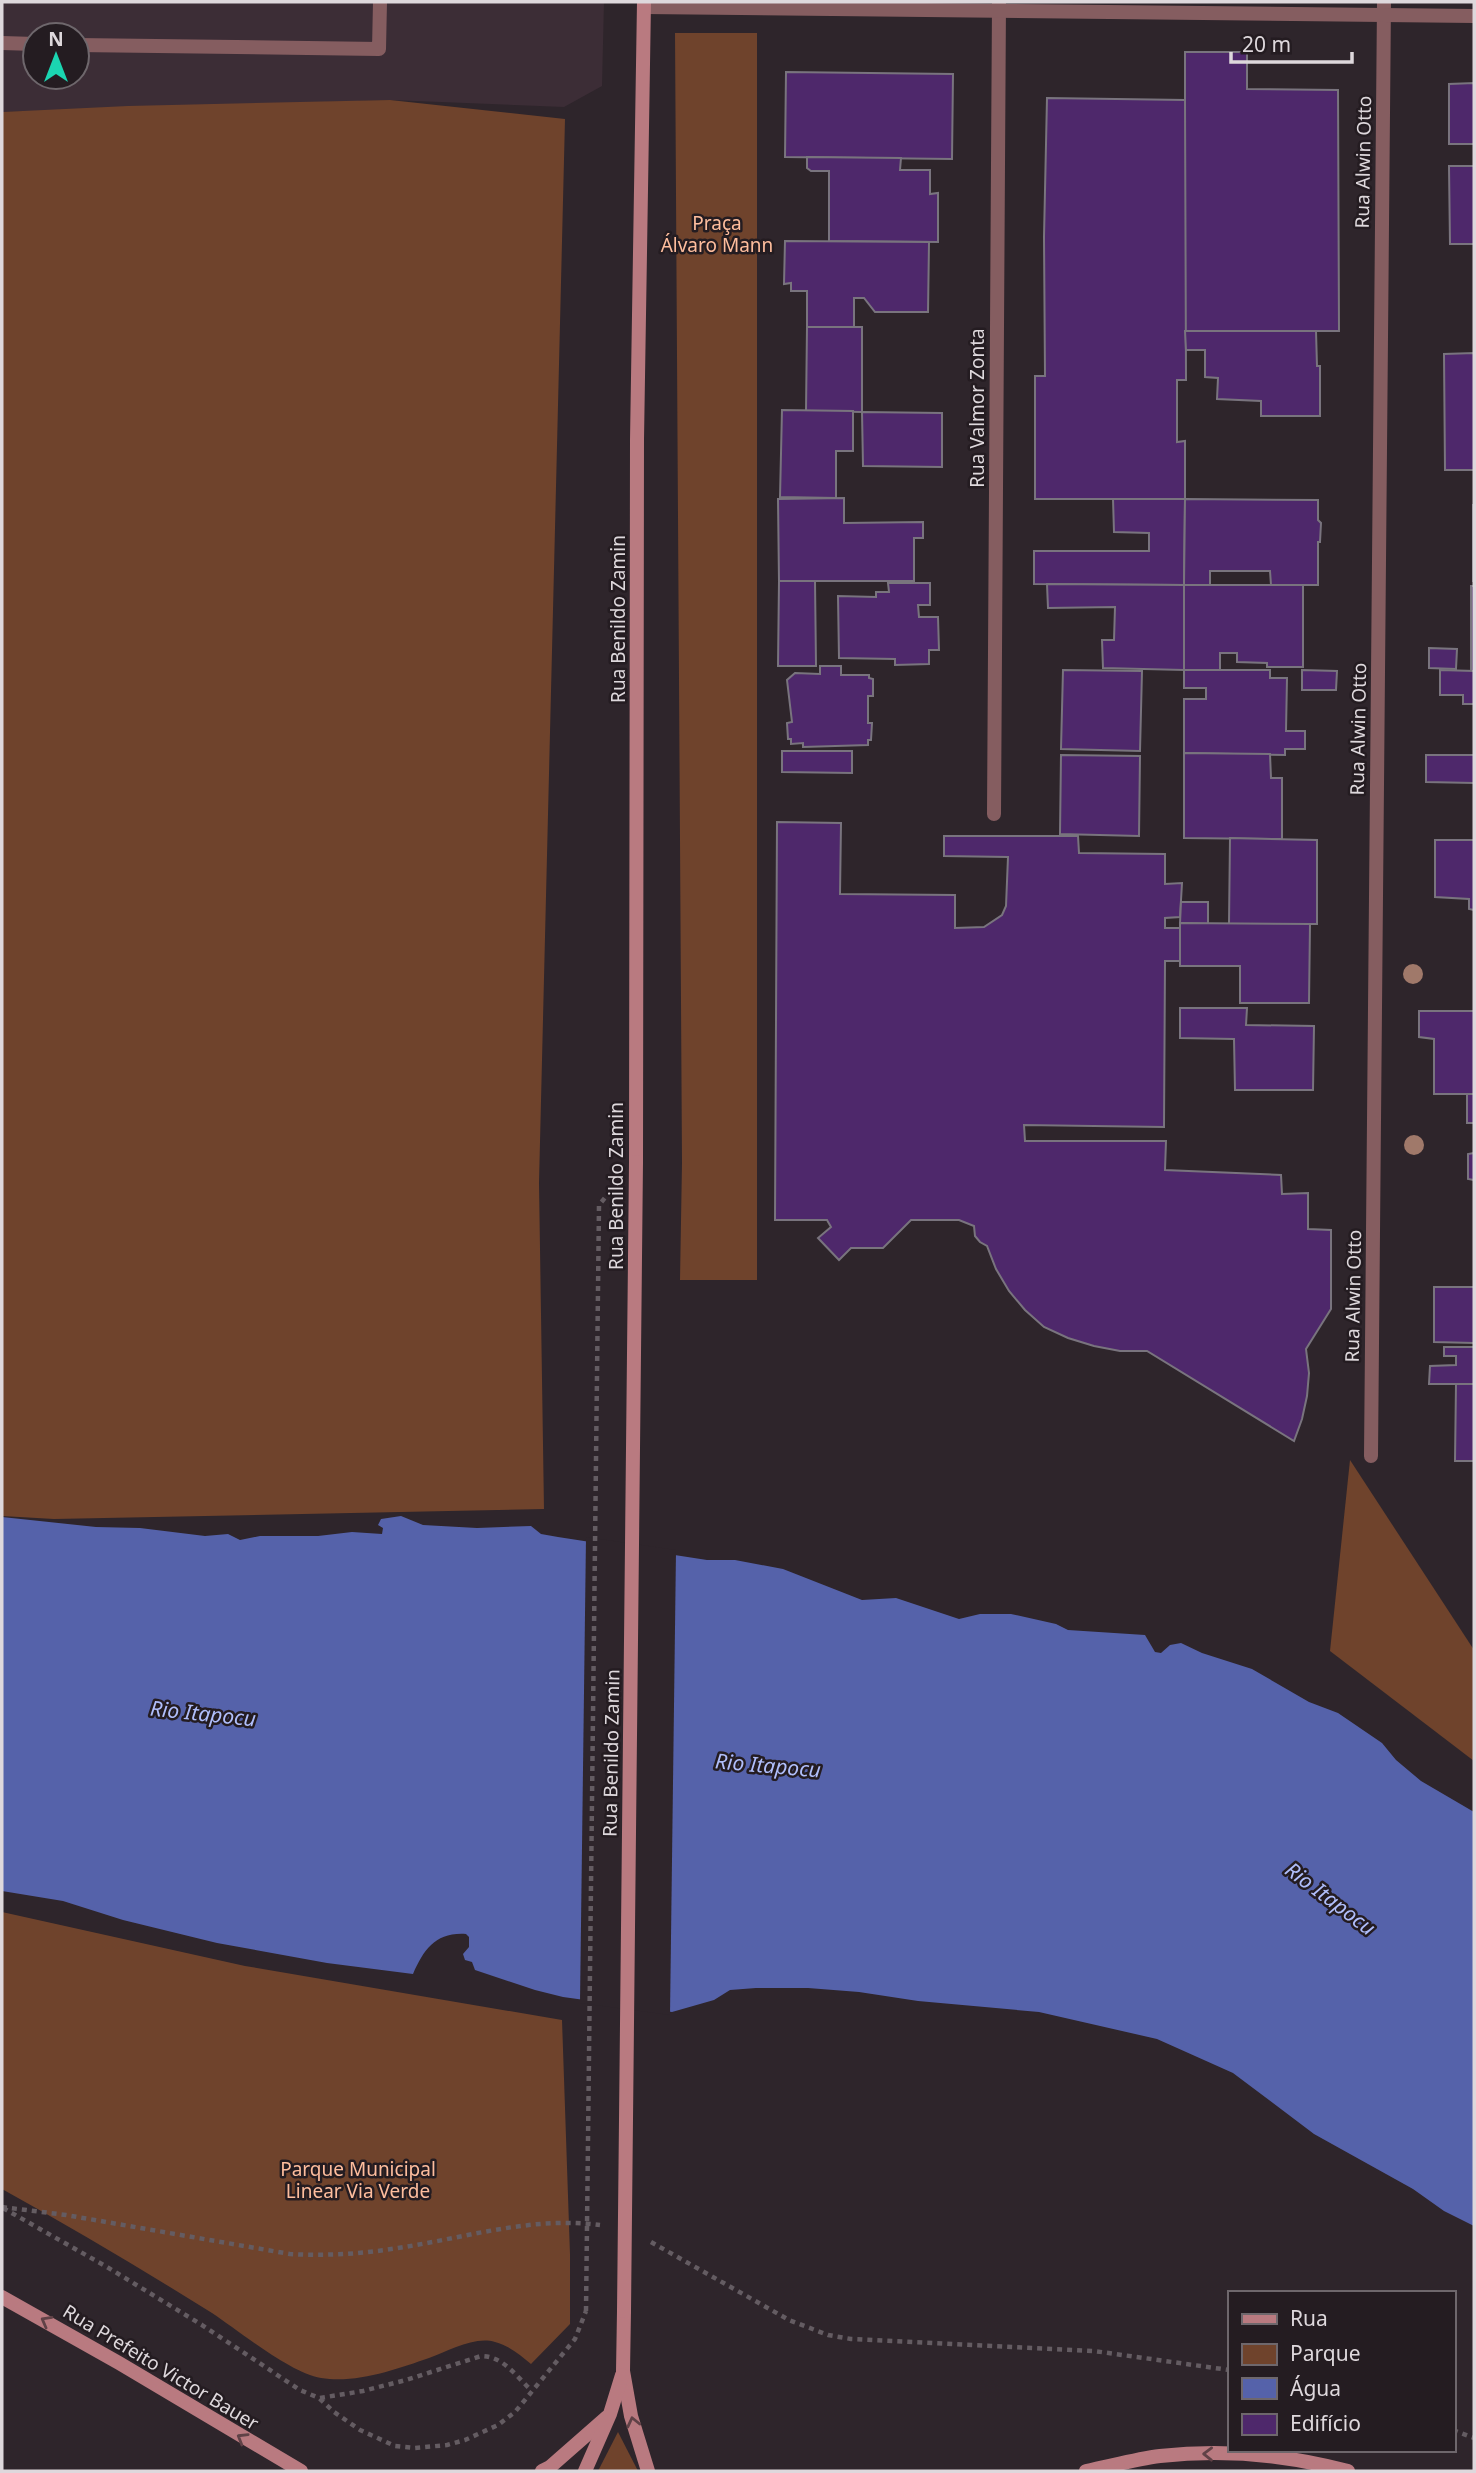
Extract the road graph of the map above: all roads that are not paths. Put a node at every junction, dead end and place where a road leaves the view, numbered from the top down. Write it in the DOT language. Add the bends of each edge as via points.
graph roads {
  1 [pos="380,2"];
  2 [pos="644,4"];
  3 [pos="999,6"];
  4 [pos="1384,8"];
  5 [pos="1474,16"];
  6 [pos="2,43"];
  7 [pos="21,44"];
  8 [pos="91,44"];
  9 [pos="994,814"];
  10 [pos="1371,1456"];
  11 [pos="2,2297"];
  12 [pos="623,2371"];
  13 [pos="610,2414"];
  14 [pos="301,2471"];
  15 [pos="542,2471"];
  16 [pos="585,2471"];
  17 [pos="648,2471"];
  18 [pos="1086,2471"];
  19 [pos="1348,2471"];
  1 -- 8 [label="street" via="379,49"];
  2 -- 3 [label="street"];
  2 -- 12 [label="main road, Rua Benildo Zamin, bridge"];
  3 -- 4 [label="street"];
  3 -- 9 [label="street, Rua Valmor Zonta"];
  4 -- 5 [label="street"];
  4 -- 10 [label="street, Rua Alwin Otto"];
  6 -- 7 [label="street"];
  14 -- 11 [label="main road, Rua Prefeito Victor Bauer, one-way"];
  12 -- 13 [label="main road, Rua Benildo Zamin"];
  17 -- 12 [label="main road, Rua Benildo Zamin, one-way"];
  13 -- 15 [label="main road"];
  13 -- 16 [label="main road, Rua Benildo Zamin"];
  19 -- 18 [label="main road, one-way" via="1267,2456 1200,2453 1158,2456"];
}
